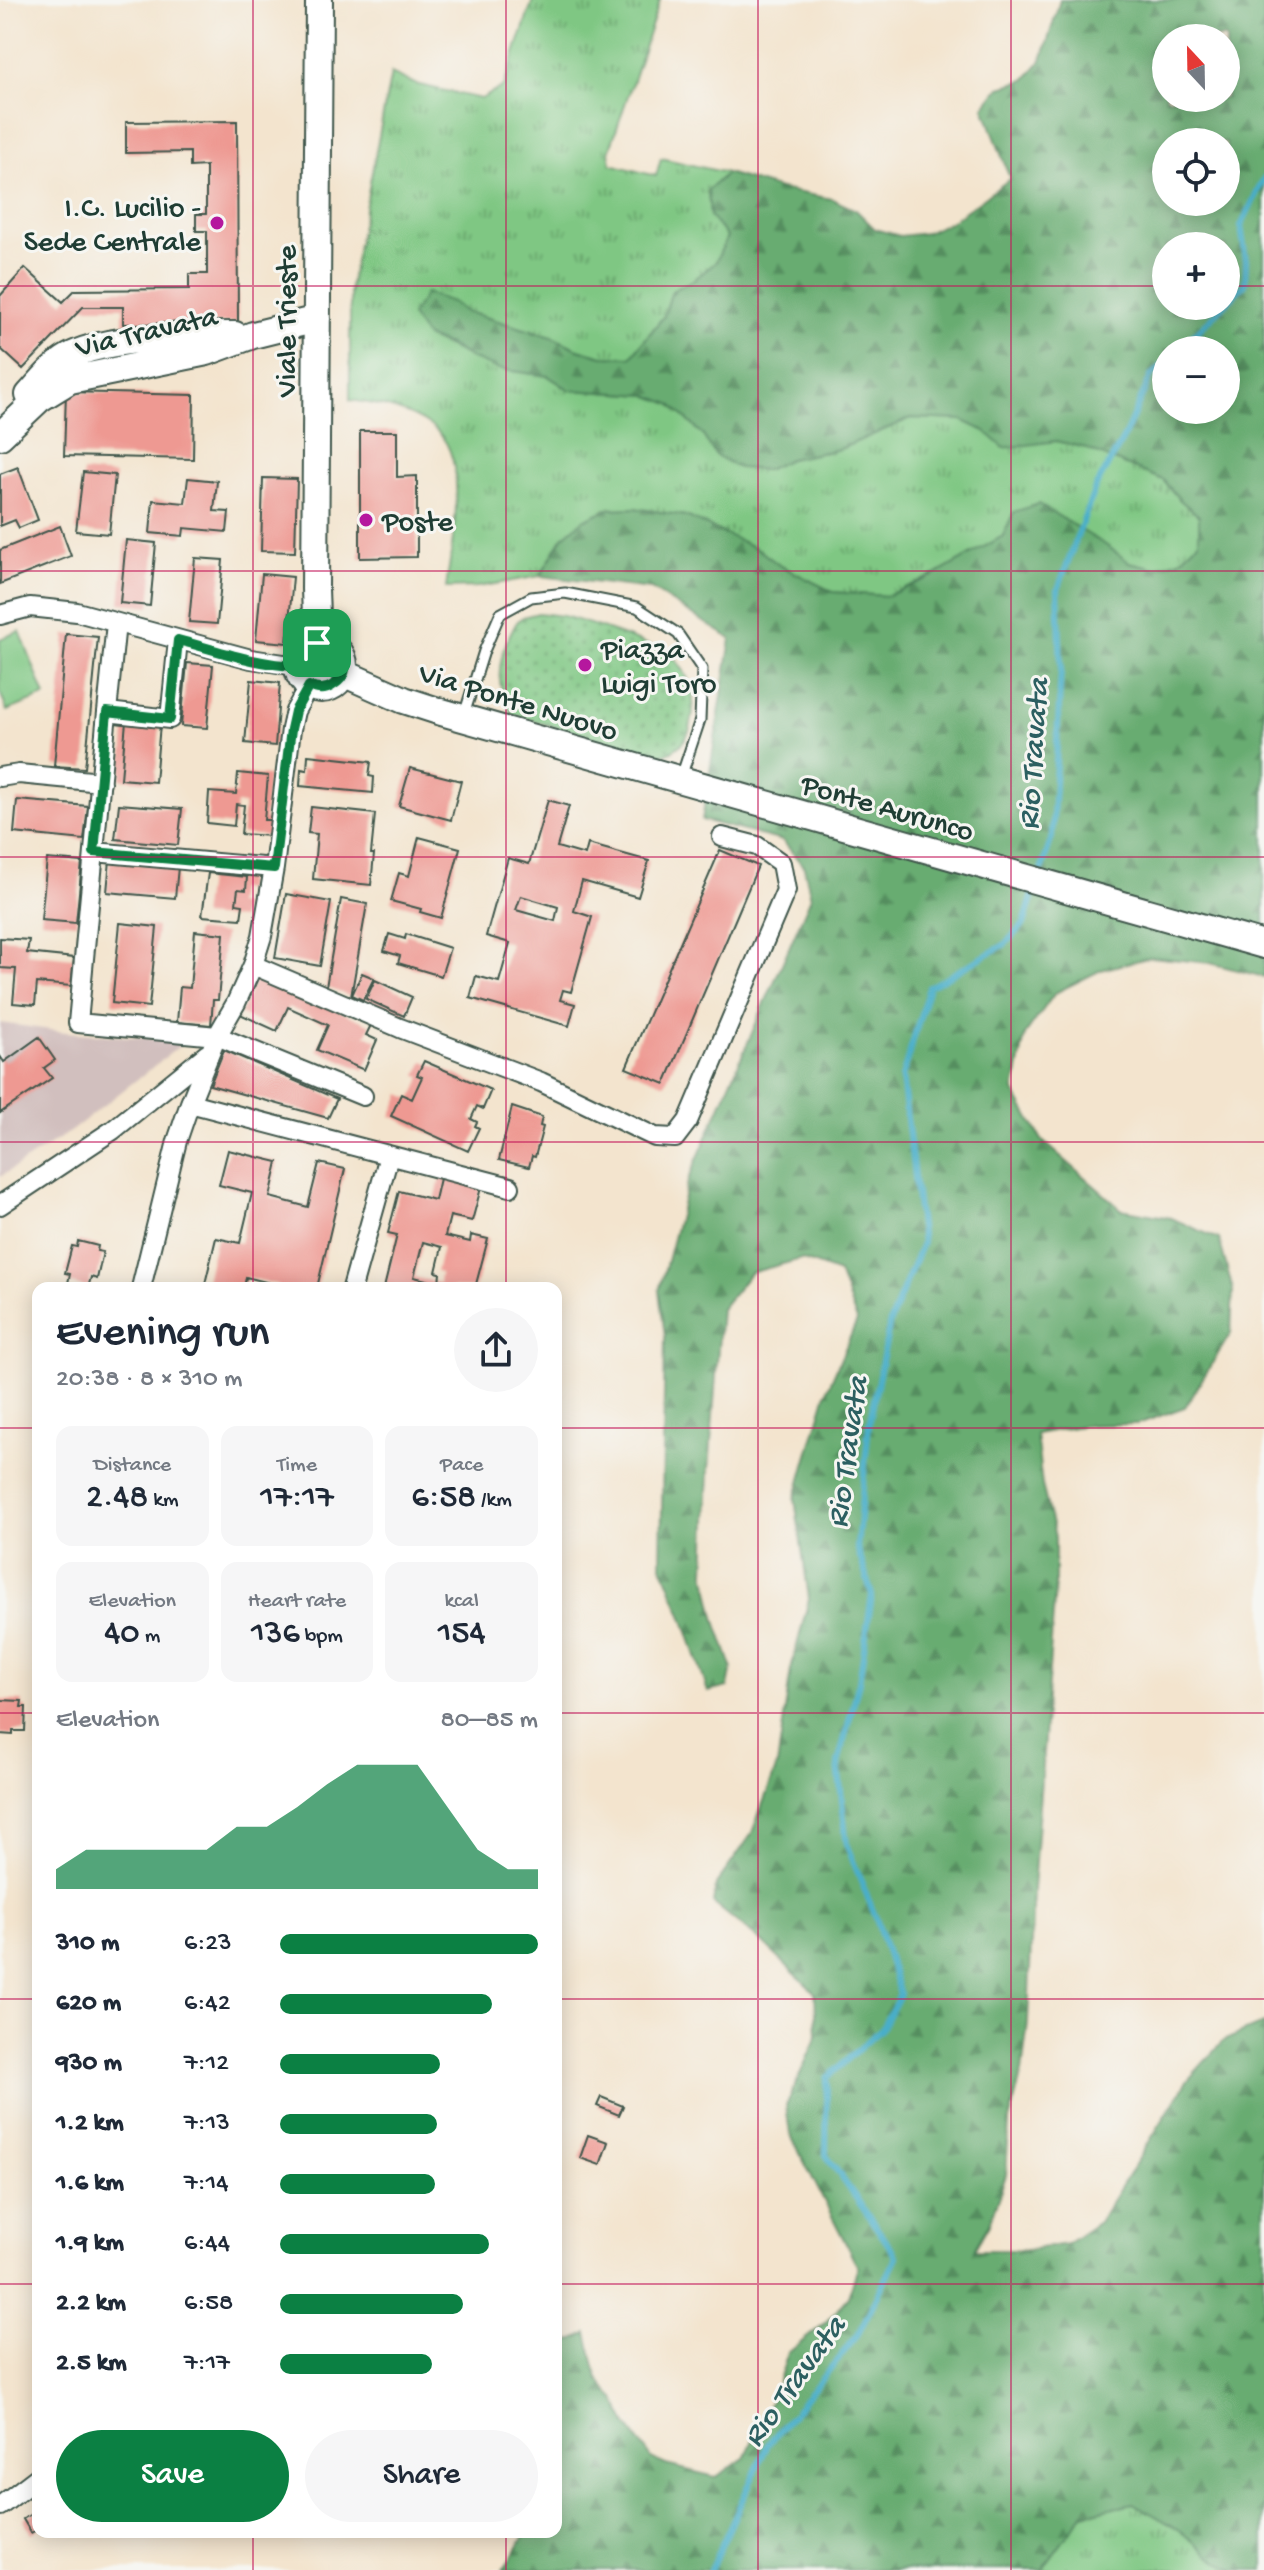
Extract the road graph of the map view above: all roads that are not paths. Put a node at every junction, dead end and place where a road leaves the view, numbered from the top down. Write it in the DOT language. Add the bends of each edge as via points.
graph roads {
  1 [pos="319,0"];
  2 [pos="317,319"];
  3 [pos="5,430"];
  4 [pos="0,615"];
  5 [pos="116,623"];
  6 [pos="178,640"];
  7 [pos="317,643"];
  8 [pos="343,673"];
  9 [pos="303,676"];
  10 [pos="107,712"];
  11 [pos="464,718"];
  12 [pos="0,777"];
  13 [pos="680,780"];
  14 [pos="101,782"];
  15 [pos="722,837"];
  16 [pos="94,852"];
  17 [pos="274,868"];
  18 [pos="1264,945"];
  19 [pos="253,965"];
  20 [pos="213,1044"];
  21 [pos="363,1096"];
  22 [pos="190,1103"];
  23 [pos="389,1156"];
  24 [pos="510,1187"];
  25 [pos="0,1205"];
  26 [pos="142,1282"];
  27 [pos="354,1282"];
  28 [pos="32,2482"];
  29 [pos="0,2506"];
  1 -- 2 [label="street, Viale Trieste"];
  2 -- 3 [label="street, Via Travata" via="253,335 200,335 81,351 54,368"];
  2 -- 7 [label="street, Viale Trieste"];
  4 -- 5 [label="street" via="49,608"];
  5 -- 6 [label="street"];
  5 -- 10 [label="street"];
  6 -- 9 [label="street"];
  6 -- 10 [label="street" via="170,719"];
  7 -- 8 [label="street" via="338,650"];
  7 -- 9 [label="street" via="301,653"];
  8 -- 9 [label="street" via="329,688 315,689"];
  8 -- 11 [label="street, Via Ponte Nuovo" via="404,700"];
  9 -- 17 [label="street"];
  10 -- 14 [label="street"];
  11 -- 13 [label="street, Via Ponte Nuovo"];
  11 -- 13 [label="lane" via="500,614 531,597 565,593 637,607 678,634 702,669 700,720"];
  12 -- 14 [label="street"];
  13 -- 18 [label="street, Ponte Aurunco"];
  14 -- 16 [label="street"];
  15 -- 19 [label="street" via="757,846 781,863 786,890 688,1121 675,1138 655,1137 541,1082"];
  16 -- 17 [label="street"];
  16 -- 20 [label="street" via="78,1023"];
  17 -- 19 [label="street"];
  19 -- 20 [label="street"];
  20 -- 21 [label="street"];
  20 -- 22 [label="street"];
  20 -- 25 [label="street" via="113,1130"];
  22 -- 23 [label="street"];
  22 -- 26 [label="street"];
  23 -- 24 [label="street"];
  23 -- 27 [label="street"];
  28 -- 29 [label="street"];
}
